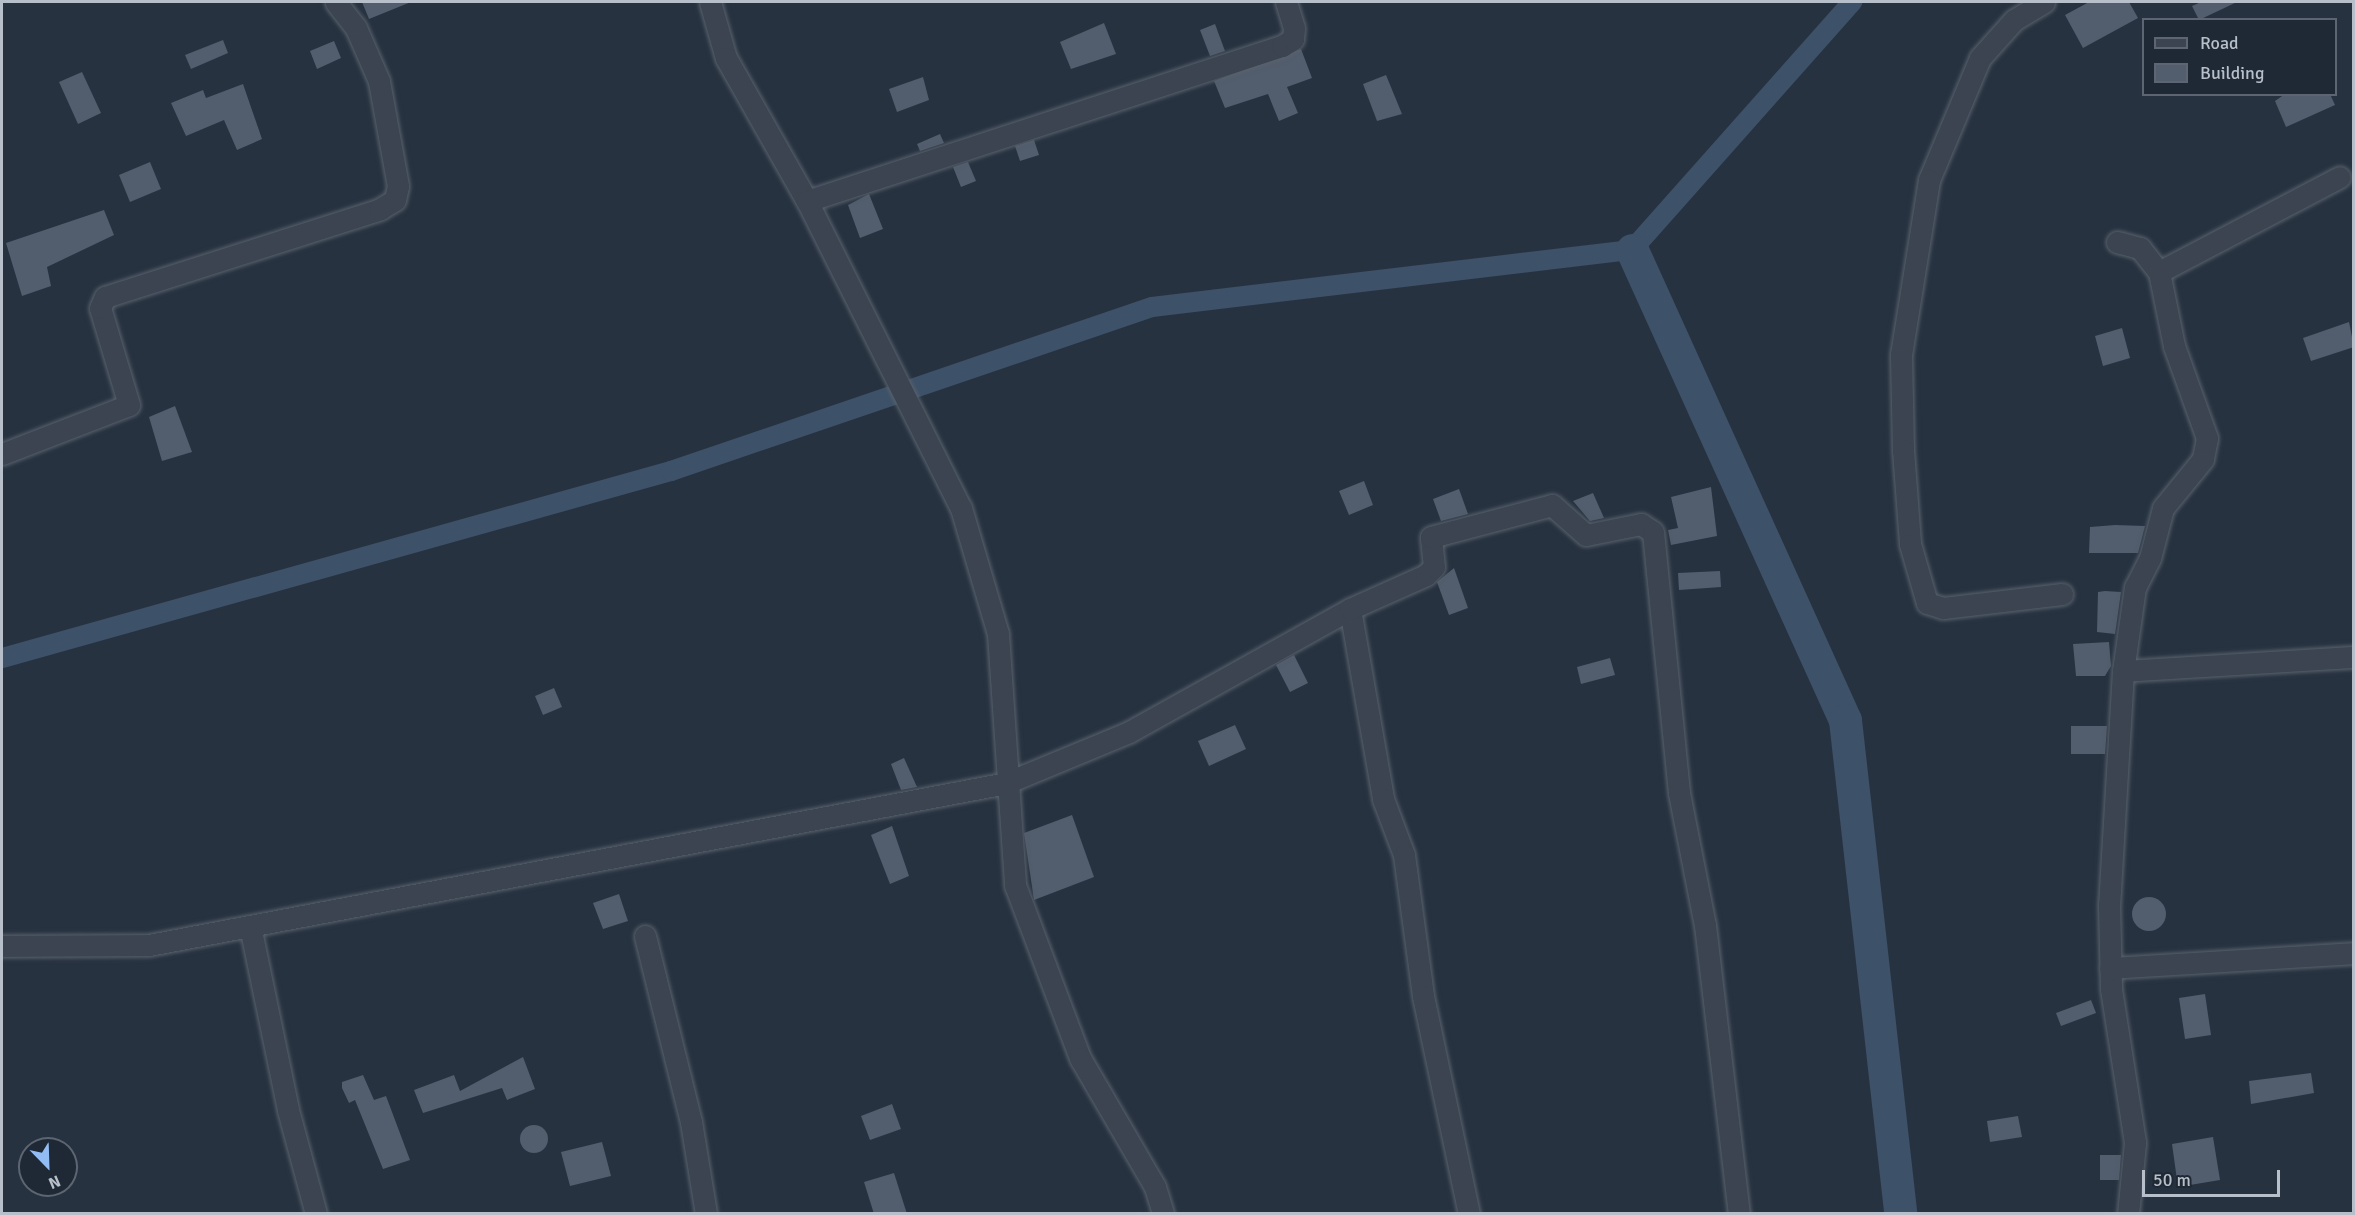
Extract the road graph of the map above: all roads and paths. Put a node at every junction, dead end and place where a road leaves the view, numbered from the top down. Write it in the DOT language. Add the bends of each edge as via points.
graph roads {
  1 [pos="336,2"];
  2 [pos="710,2"];
  3 [pos="1286,2"];
  4 [pos="2044,2"];
  5 [pos="2340,177"];
  6 [pos="807,201"];
  7 [pos="2118,242"];
  8 [pos="2159,272"];
  9 [pos="2,454"];
  10 [pos="2062,594"];
  11 [pos="1350,609"];
  12 [pos="2354,657"];
  13 [pos="2123,672"];
  14 [pos="1006,783"];
  15 [pos="250,926"];
  16 [pos="645,936"];
  17 [pos="2,946"];
  18 [pos="2354,953"];
  19 [pos="2110,968"];
  20 [pos="316,1214"];
  21 [pos="706,1214"];
  22 [pos="1163,1214"];
  23 [pos="1469,1214"];
  24 [pos="1739,1214"];
  25 [pos="2128,1214"];
  1 -- 9 [label="street" via="356,28 378,81 398,186 394,200 380,209 105,297 100,308 129,405"];
  2 -- 6 [label="street" via="726,58"];
  3 -- 6 [label="street" via="1294,28 1293,39 1282,45"];
  4 -- 10 [label="street" via="2014,20 1980,58 1929,180 1901,355 1903,450 1910,544 1926,603 1943,608"];
  5 -- 8 [label="street"];
  6 -- 14 [label="street" via="961,508 998,634"];
  7 -- 8 [label="street" via="2140,248"];
  8 -- 13 [label="street" via="2174,346 2207,438 2203,459 2163,508 2150,558 2135,587"];
  11 -- 14 [label="street" via="1129,732"];
  11 -- 23 [label="street" via="1383,800 1404,855 1423,996"];
  11 -- 24 [label="street" via="1431,572 1431,537 1552,505 1586,535 1641,524 1653,532 1678,794 1705,925"];
  12 -- 13 [label="street"];
  13 -- 19 [label="street"];
  14 -- 15 [label="street"];
  14 -- 22 [label="street" via="1015,885 1080,1058 1155,1187"];
  15 -- 17 [label="street" via="149,945"];
  15 -- 20 [label="street" via="288,1110"];
  16 -- 21 [label="street" via="691,1122"];
  18 -- 19 [label="street"];
  19 -- 25 [label="street" via="2134,1143"];
}
